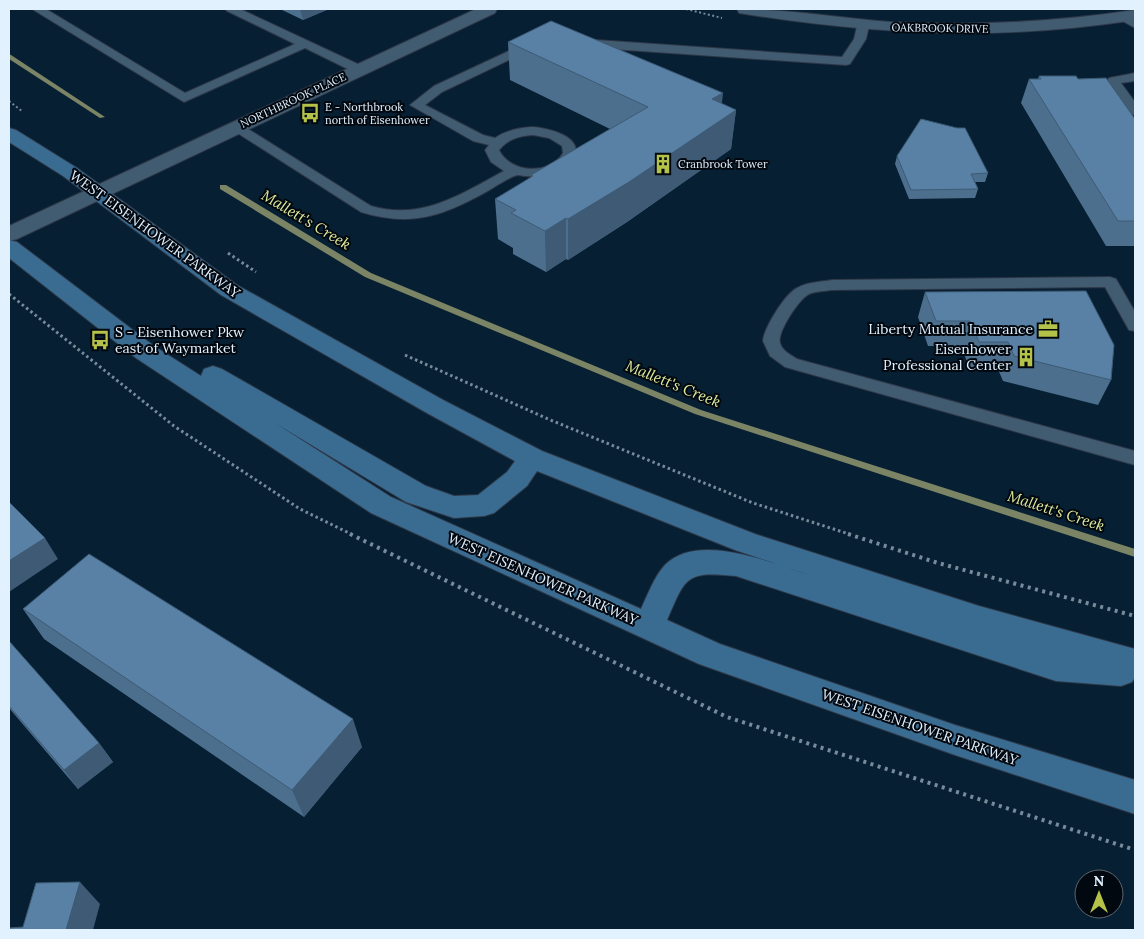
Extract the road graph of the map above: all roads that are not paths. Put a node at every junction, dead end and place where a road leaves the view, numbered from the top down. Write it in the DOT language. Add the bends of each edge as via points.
graph roads {
  1 [pos="38,9"];
  2 [pos="231,9"];
  3 [pos="490,9"];
  4 [pos="745,9"];
  5 [pos="1131,19"];
  6 [pos="863,26"];
  7 [pos="566,42"];
  8 [pos="541,43"];
  9 [pos="305,44"];
  10 [pos="358,69"];
  11 [pos="1135,77"];
  12 [pos="1135,111"];
  13 [pos="235,127"];
  14 [pos="10,136"];
  15 [pos="496,143"];
  16 [pos="514,171"];
  17 [pos="97,192"];
  18 [pos="9,234"];
  19 [pos="9,247"];
  20 [pos="1135,326"];
  21 [pos="145,352"];
  22 [pos="532,458"];
  23 [pos="1135,458"];
  24 [pos="648,627"];
  25 [pos="1135,663"];
  26 [pos="1135,673"];
  27 [pos="1135,797"];
  1 -- 9 [label="lane" via="184,98"];
  2 -- 9 [label="lane"];
  3 -- 10 [label="street, NORTHBROOK PLACE"];
  4 -- 6 [label="street, OAKBROOK DRIVE"];
  5 -- 6 [label="street, OAKBROOK DRIVE" via="1012,29"];
  6 -- 7 [label="lane" via="860,39 846,61"];
  8 -- 15 [label="lane" via="521,49 438,89 416,105 478,138"];
  9 -- 10 [label="lane"];
  10 -- 13 [label="street, NORTHBROOK PLACE"];
  11 -- 12 [label="lane" via="1113,81"];
  13 -- 16 [label="lane" via="378,214 409,216 439,210"];
  13 -- 17 [label="street, NORTHBROOK PLACE"];
  14 -- 17 [label="main road, WEST EISENHOWER PARKWAY"];
  15 -- 16 [label="lane" via="492,150 494,159"];
  15 -- 16 [label="lane" via="518,132 533,131 548,132 568,144 570,152 557,167 528,173"];
  17 -- 18 [label="street, NORTHBROOK PLACE"];
  17 -- 22 [label="main road, WEST EISENHOWER PARKWAY" via="229,290"];
  19 -- 21 [label="main road, WEST EISENHOWER PARKWAY"];
  20 -- 23 [label="lane" via="1110,282 832,285 803,291 796,297 772,331 770,339 773,350 791,363"];
  21 -- 22 [label="main road" via="199,367 416,494 454,507 484,505 517,479"];
  21 -- 24 [label="main road, WEST EISENHOWER PARKWAY" via="381,505"];
  22 -- 25 [label="main road, WEST EISENHOWER PARKWAY" via="745,542 979,619"];
  24 -- 26 [label="main road" via="673,577 684,566 715,561 736,564 1056,667"];
  24 -- 27 [label="main road, WEST EISENHOWER PARKWAY" via="710,654 955,740"];
}
